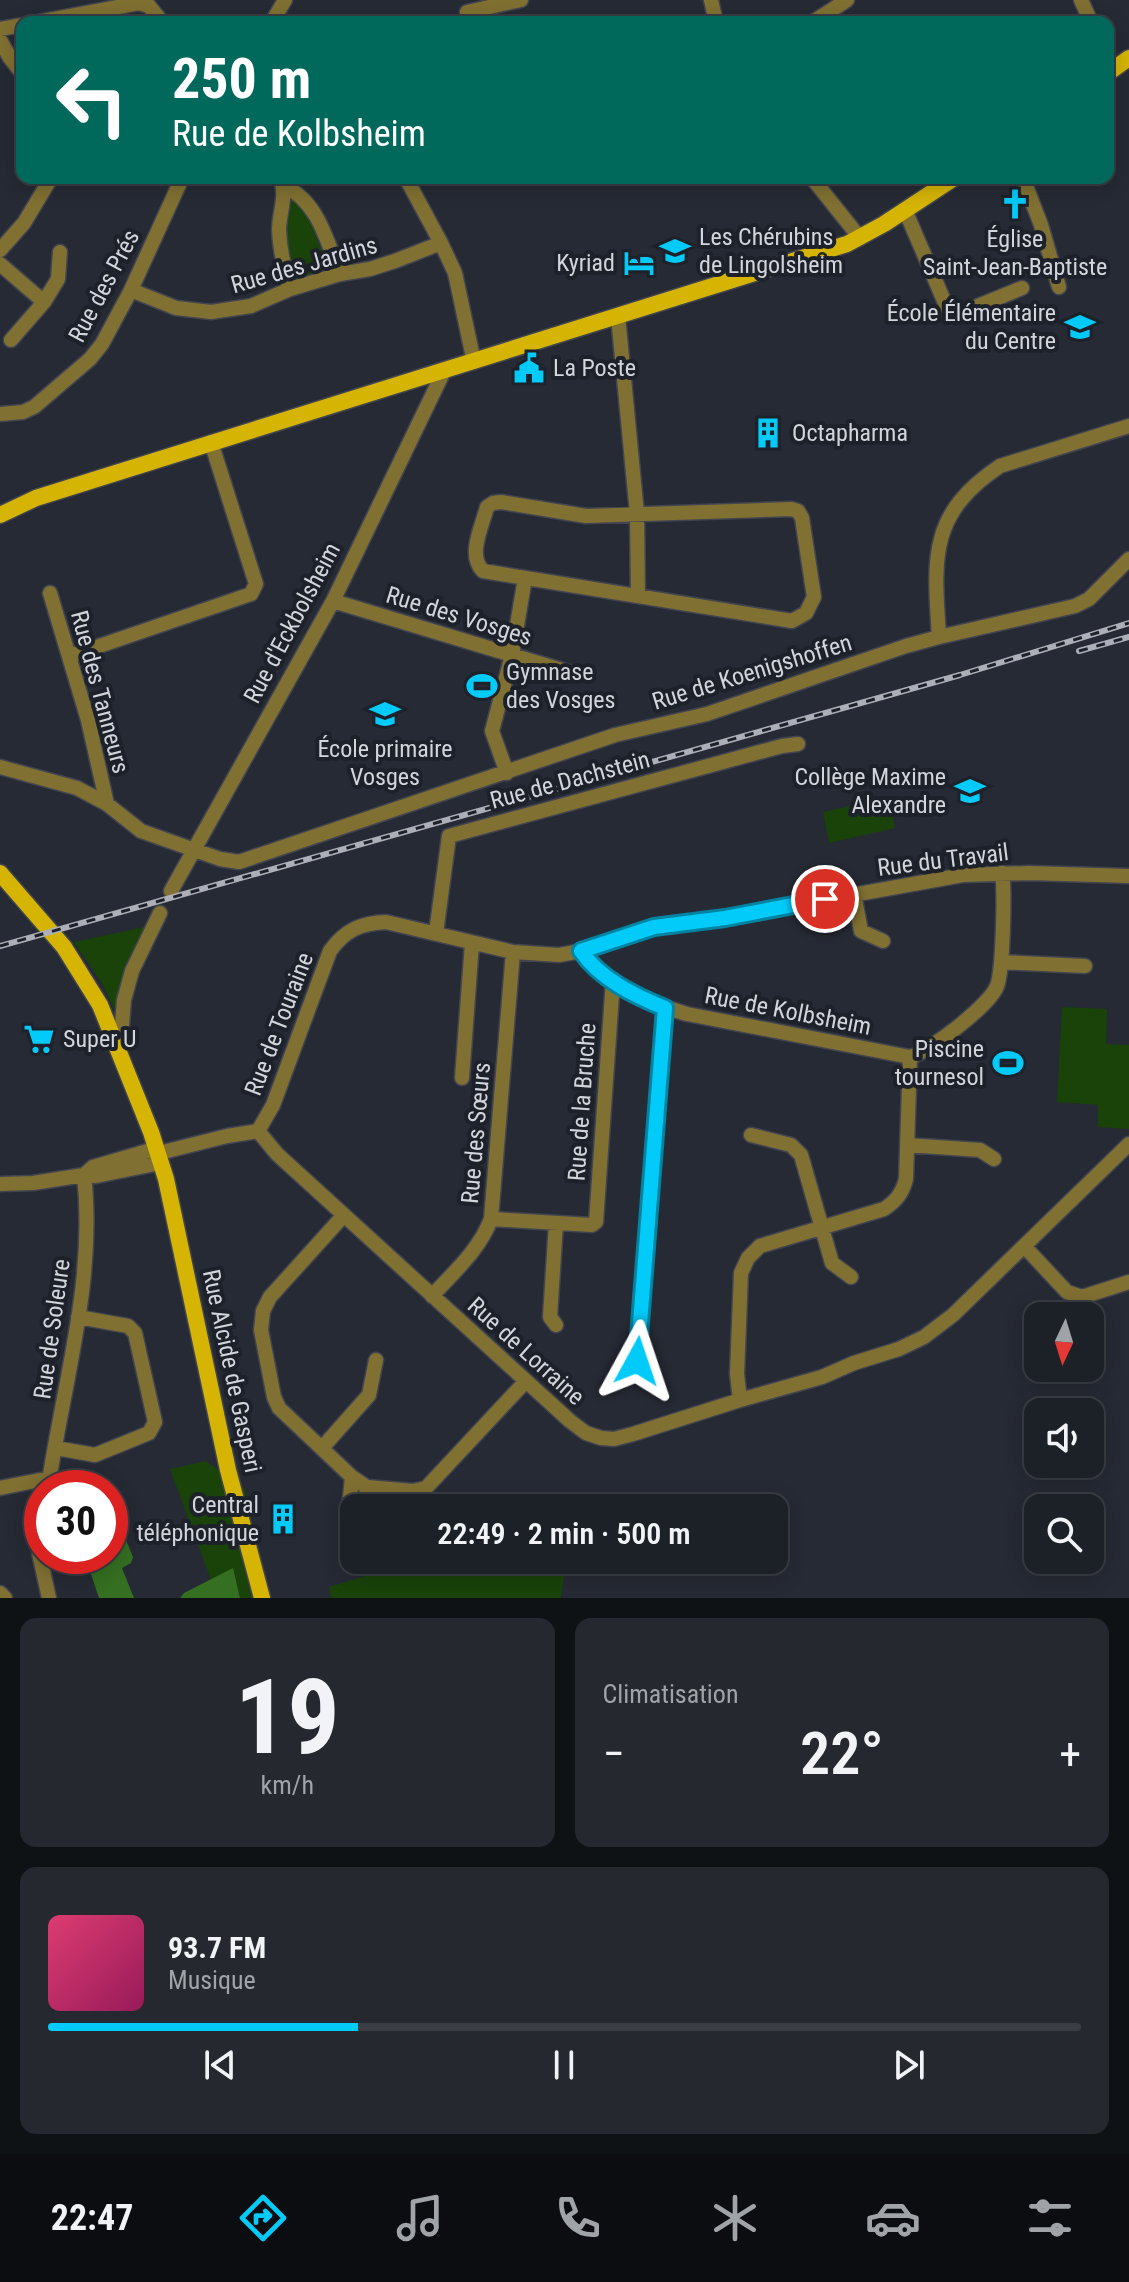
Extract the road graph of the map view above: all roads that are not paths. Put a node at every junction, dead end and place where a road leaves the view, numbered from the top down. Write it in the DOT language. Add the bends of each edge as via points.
graph roads {
  1 [pos="521,0"];
  2 [pos="847,0"];
  3 [pos="153,3"];
  4 [pos="467,11"];
  5 [pos="70,16"];
  6 [pos="822,16"];
  7 [pos="0,40"];
  8 [pos="16,64"];
  9 [pos="47,184"];
  10 [pos="179,184"];
  11 [pos="283,184"];
  12 [pos="286,184"];
  13 [pos="409,184"];
  14 [pos="817,184"];
  15 [pos="945,184"];
  16 [pos="1025,184"];
  17 [pos="905,210"];
  18 [pos="860,238"];
  19 [pos="441,243"];
  20 [pos="0,250"];
  21 [pos="60,252"];
  22 [pos="0,264"];
  23 [pos="340,274"];
  24 [pos="1059,287"];
  25 [pos="1022,288"];
  26 [pos="290,289"];
  27 [pos="131,290"];
  28 [pos="44,302"];
  29 [pos="618,316"];
  30 [pos="11,340"];
  31 [pos="474,362"];
  32 [pos="444,371"];
  33 [pos="0,414"];
  34 [pos="1129,426"];
  35 [pos="211,442"];
  36 [pos="637,514"];
  37 [pos="0,515"];
  38 [pos="1129,559"];
  39 [pos="525,578"];
  40 [pos="50,593"];
  41 [pos="638,596"];
  42 [pos="333,601"];
  43 [pos="939,637"];
  44 [pos="512,655"];
  45 [pos="70,656"];
  46 [pos="572,673"];
  47 [pos="798,744"];
  48 [pos="0,767"];
  49 [pos="507,773"];
  50 [pos="107,804"];
  51 [pos="194,851"];
  52 [pos="0,873"];
  53 [pos="1002,873"];
  54 [pos="1129,876"];
  55 [pos="171,891"];
  56 [pos="854,894"];
  57 [pos="160,913"];
  58 [pos="436,933"];
  59 [pos="883,941"];
  60 [pos="472,943"];
  61 [pos="581,951"];
  62 [pos="513,952"];
  63 [pos="1001,962"];
  64 [pos="1085,966"];
  65 [pos="613,980"];
  66 [pos="665,1008"];
  67 [pos="120,1050"];
  68 [pos="910,1057"];
  69 [pos="462,1078"];
  70 [pos="258,1131"];
  71 [pos="751,1135"];
  72 [pos="1129,1144"];
  73 [pos="907,1145"];
  74 [pos="159,1153"];
  75 [pos="994,1159"];
  76 [pos="84,1175"];
  77 [pos="0,1184"];
  78 [pos="344,1215"];
  79 [pos="491,1219"];
  80 [pos="556,1223"];
  81 [pos="822,1228"];
  82 [pos="1024,1246"];
  83 [pos="851,1277"];
  84 [pos="1129,1282"];
  85 [pos="432,1296"];
  86 [pos="78,1317"];
  87 [pos="556,1325"];
  88 [pos="376,1360"];
  89 [pos="637,1361"];
  90 [pos="526,1381"];
  91 [pos="740,1400"];
  92 [pos="56,1448"];
  93 [pos="322,1448"];
  94 [pos="52,1470"];
  95 [pos="352,1477"];
  96 [pos="24,1483"];
  97 [pos="367,1487"];
  98 [pos="0,1488"];
  99 [pos="350,1494"];
  100 [pos="366,1494"];
  101 [pos="44,1574"];
  102 [pos="0,1593"];
  103 [pos="5,1598"];
  104 [pos="49,1598"];
  105 [pos="262,1598"];
  1 -- 4 [label="street"];
  2 -- 6 [label="street"];
  3 -- 5 [label="street"];
  7 -- 8 [label="street"];
  9 -- 20 [label="street"];
  10 -- 27 [label="street, Rue des Prés"];
  11 -- 26 [label="street" via="279,226"];
  12 -- 23 [label="street" via="313,209"];
  13 -- 19 [label="street"];
  14 -- 18 [label="street"];
  15 -- 17 [label="main road"];
  16 -- 24 [label="street"];
  17 -- 18 [label="main road"];
  17 -- 25 [label="street" via="951,317"];
  18 -- 29 [label="main road"];
  19 -- 23 [label="street, Rue des Jardins" via="370,269"];
  19 -- 31 [label="street" via="455,273"];
  21 -- 28 [label="street" via="58,279"];
  22 -- 28 [label="street"];
  23 -- 26 [label="street, Rue des Jardins"];
  26 -- 27 [label="street, Rue des Jardins" via="251,306 211,312 176,308"];
  27 -- 33 [label="street, Rue des Prés" via="90,359 34,407"];
  28 -- 30 [label="street"];
  29 -- 31 [label="main road"];
  29 -- 36 [label="street"];
  31 -- 32 [label="main road"];
  32 -- 35 [label="main road"];
  32 -- 42 [label="street, Rue d'Eckbolsheim"];
  34 -- 43 [label="street" via="1000,466 965,495 948,518 937,552"];
  35 -- 37 [label="main road" via="36,498"];
  35 -- 45 [label="street" via="256,584 251,594"];
  36 -- 39 [label="street" via="586,516 493,503 487,507 477,565 483,571"];
  36 -- 41 [label="street"];
  36 -- 41 [label="street" via="798,511 814,597 806,613 792,621"];
  38 -- 43 [label="street, Rue de Koenigshoffen" via="1080,605"];
  39 -- 41 [label="street"];
  39 -- 44 [label="street"];
  40 -- 45 [label="street, Rue des Tanneurs"];
  42 -- 44 [label="street, Rue des Vosges"];
  42 -- 51 [label="street, Rue d'Eckbolsheim"];
  43 -- 49 [label="street, Rue de Koenigshoffen"];
  44 -- 46 [label="street, Rue des Vosges"];
  44 -- 49 [label="street" via="492,731"];
  45 -- 50 [label="street, Rue des Tanneurs"];
  47 -- 58 [label="street, Rue de Dachstein" via="449,836"];
  48 -- 50 [label="street, Rue de Koenigshoffen" via="70,785"];
  49 -- 51 [label="street, Rue de Koenigshoffen" via="251,859 231,861"];
  50 -- 51 [label="street, Rue de Koenigshoffen" via="141,831"];
  51 -- 55 [label="street, Rue d'Eckbolsheim"];
  52 -- 67 [label="main road" via="76,964"];
  53 -- 54 [label="street, Rue du Travail"];
  53 -- 56 [label="street, Rue du Travail"];
  53 -- 63 [label="street"];
  56 -- 59 [label="street" via="861,931"];
  56 -- 61 [label="street, Rue du Travail" via="654,927"];
  57 -- 67 [label="street" via="132,971"];
  58 -- 60 [label="street, Rue du Travail"];
  58 -- 70 [label="street, Rue de Touraine" via="375,922 339,938"];
  60 -- 62 [label="street, Rue du Travail"];
  60 -- 69 [label="street"];
  61 -- 62 [label="street, Rue du Travail"];
  61 -- 65 [label="street, Rue de Kolbsheim"];
  62 -- 79 [label="street, Rue des Sœurs"];
  63 -- 64 [label="street"];
  63 -- 68 [label="street" via="997,988 984,1004 930,1048"];
  65 -- 66 [label="street, Rue de Kolbsheim"];
  65 -- 80 [label="street, Rue de la Bruche" via="596,1222"];
  66 -- 68 [label="street, Rue de Kolbsheim"];
  66 -- 89 [label="street"];
  67 -- 74 [label="main road"];
  68 -- 73 [label="street"];
  70 -- 74 [label="street"];
  70 -- 78 [label="street, Rue de Lorraine"];
  71 -- 81 [label="street" via="791,1145 801,1155"];
  72 -- 82 [label="street, Rue de Lorraine"];
  73 -- 75 [label="street" via="980,1150"];
  73 -- 81 [label="street" via="906,1179 896,1201"];
  74 -- 76 [label="street" via="141,1152 93,1167"];
  74 -- 105 [label="main road, Rue Alcide de Gasperi" via="228,1470"];
  76 -- 77 [label="street"];
  76 -- 86 [label="street, Rue de Soleure" via="87,1223"];
  78 -- 85 [label="street, Rue de Lorraine"];
  78 -- 93 [label="street" via="270,1297 261,1330 275,1403"];
  79 -- 80 [label="street"];
  79 -- 85 [label="street, Rue des Sœurs" via="478,1245"];
  80 -- 87 [label="street" via="550,1317"];
  81 -- 83 [label="street" via="832,1263"];
  81 -- 91 [label="street" via="760,1246 748,1258 741,1273"];
  82 -- 84 [label="street" via="1067,1292 1082,1297"];
  82 -- 91 [label="street, Rue de Lorraine" via="924,1337 822,1377"];
  85 -- 90 [label="street, Rue de Lorraine"];
  86 -- 92 [label="street, Rue de Soleure"];
  86 -- 92 [label="street" via="128,1326 135,1333 155,1422 149,1433 95,1455"];
  88 -- 93 [label="street" via="369,1395"];
  90 -- 91 [label="street, Rue de Lorraine" via="586,1433 614,1439"];
  90 -- 97 [label="street" via="426,1488"];
  92 -- 94 [label="street, Rue de Soleure"];
  93 -- 95 [label="street"];
  95 -- 97 [label="street"];
  95 -- 99 [label="street"];
  96 -- 98 [label="street"];
  97 -- 100 [label="street"];
  101 -- 104 [label="street"];
  102 -- 103 [label="street"];
}
